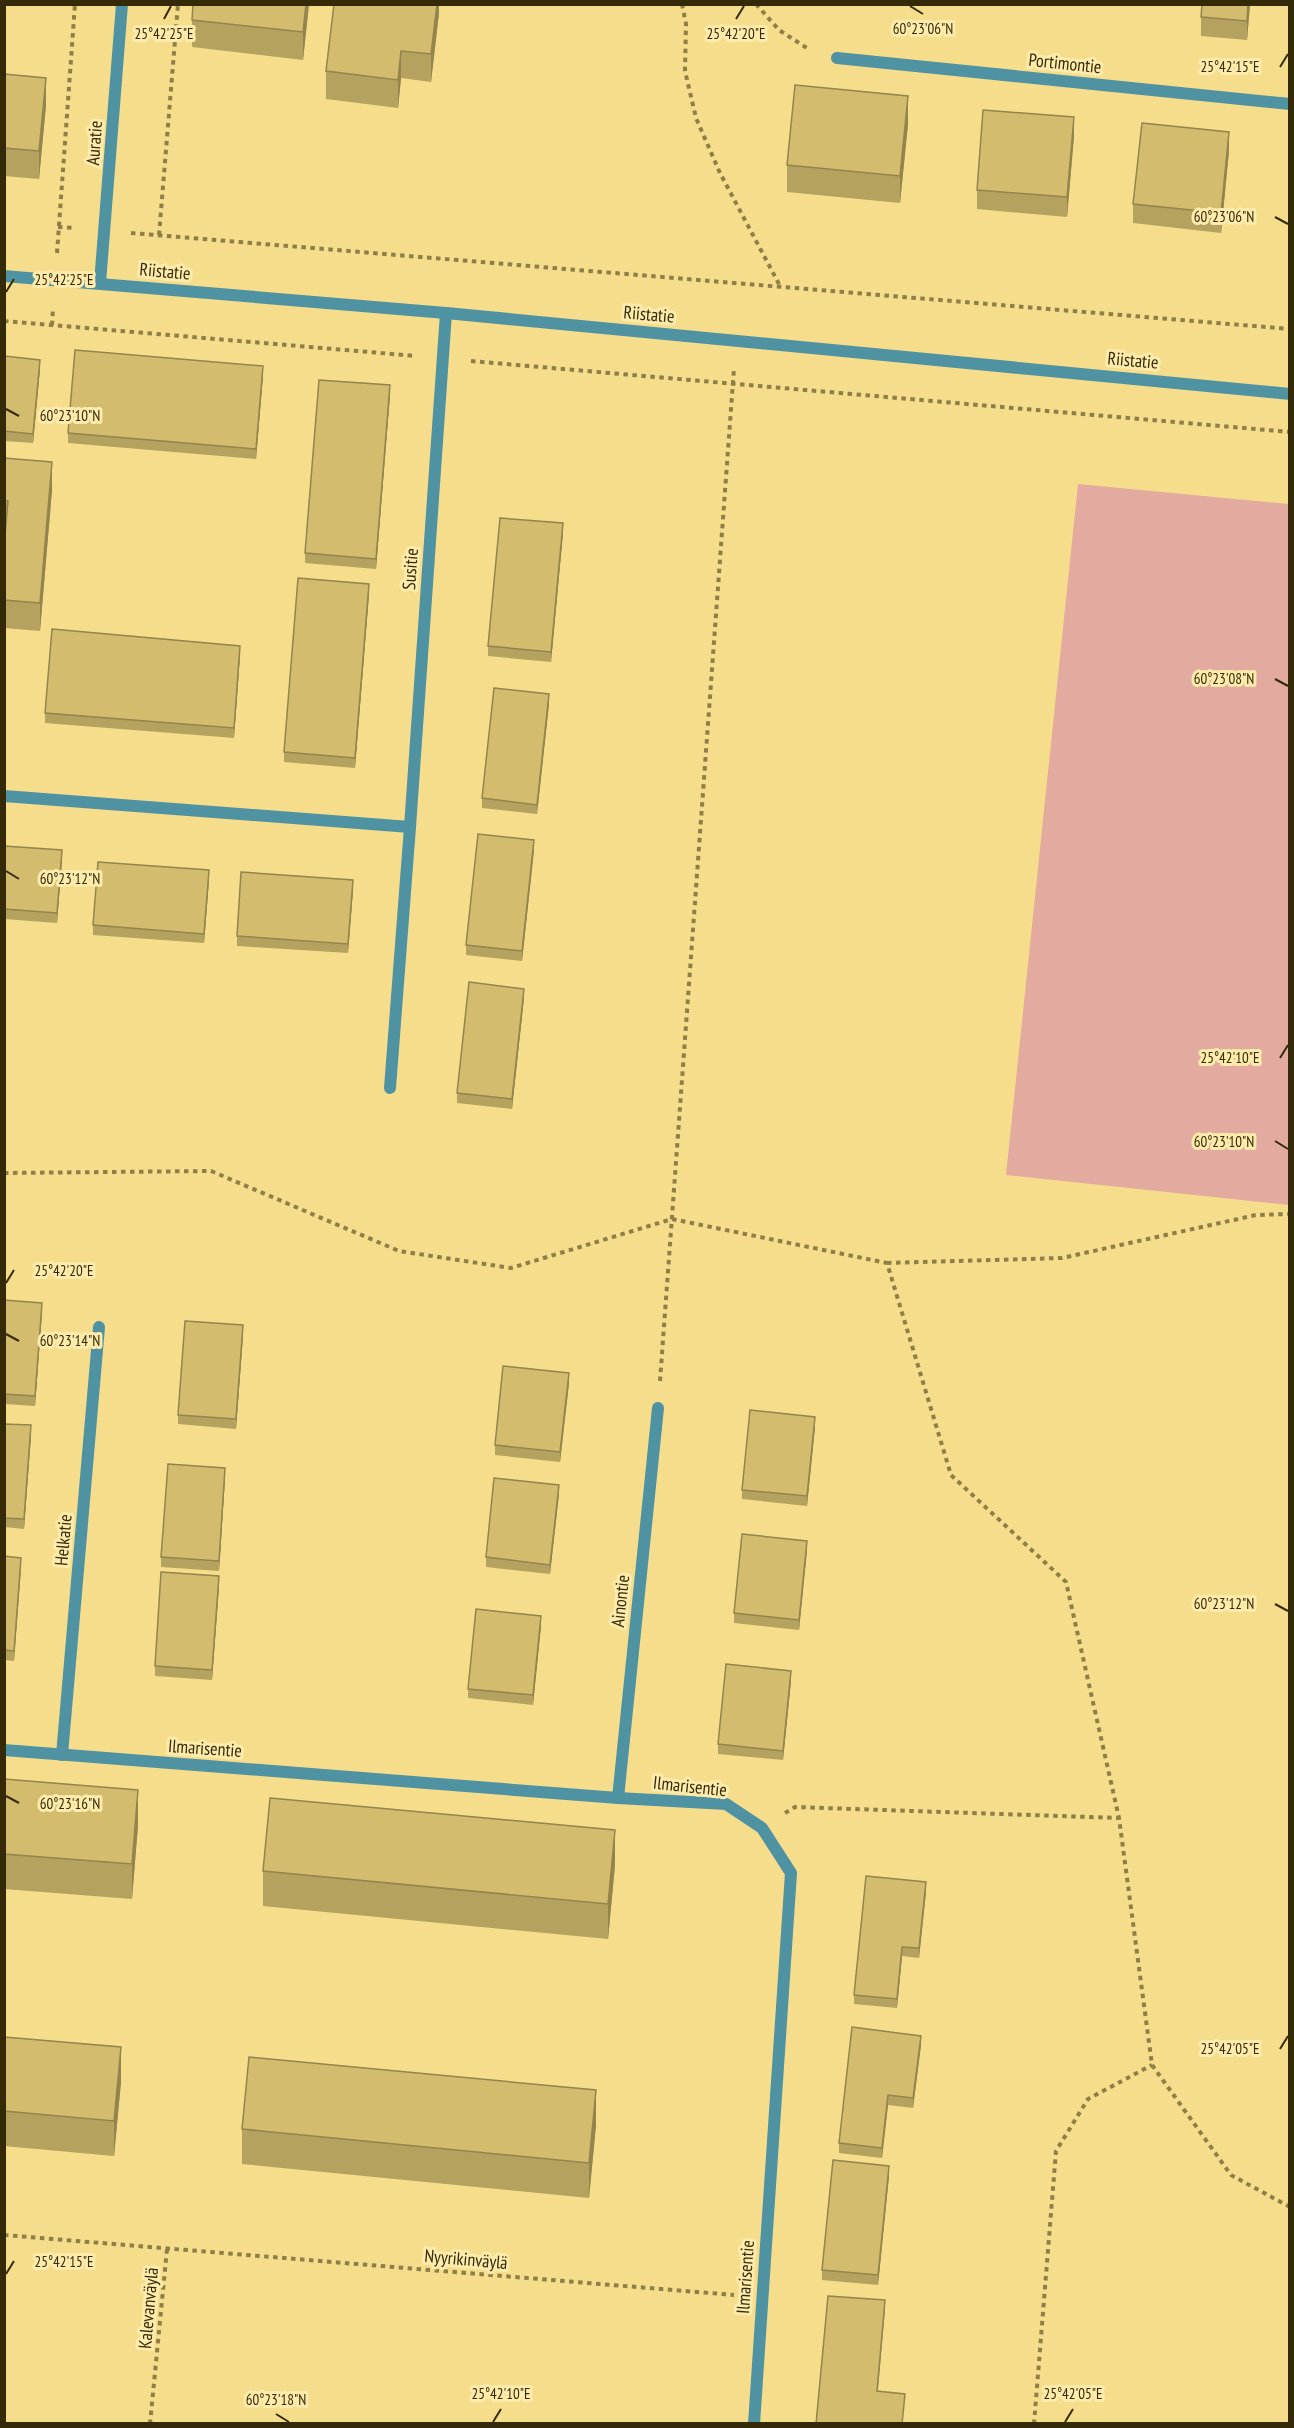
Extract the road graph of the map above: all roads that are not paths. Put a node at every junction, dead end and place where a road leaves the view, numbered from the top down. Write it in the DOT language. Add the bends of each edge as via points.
graph roads {
  1 [pos="122,4"];
  2 [pos="837,58"];
  3 [pos="1290,105"];
  4 [pos="4,276"];
  5 [pos="100,283"];
  6 [pos="446,313"];
  7 [pos="1290,393"];
  8 [pos="4,796"];
  9 [pos="410,827"];
  10 [pos="390,1088"];
  11 [pos="99,1327"];
  12 [pos="658,1408"];
  13 [pos="4,1750"];
  14 [pos="63,1755"];
  15 [pos="618,1798"];
  16 [pos="754,2424"];
  1 -- 5 [label="street, Auratie"];
  2 -- 3 [label="street, Portimontie"];
  4 -- 5 [label="street, Riistatie"];
  5 -- 6 [label="street, Riistatie"];
  6 -- 7 [label="street, Riistatie"];
  6 -- 9 [label="street, Susitie"];
  8 -- 9 [label="street"];
  9 -- 10 [label="street, Susitie"];
  11 -- 14 [label="street, Helkatie"];
  12 -- 15 [label="street, Ainontie"];
  13 -- 14 [label="street, Ilmarisentie"];
  14 -- 15 [label="street, Ilmarisentie"];
  15 -- 16 [label="street, Ilmarisentie" via="726,1804 762,1828 791,1873"];
}
